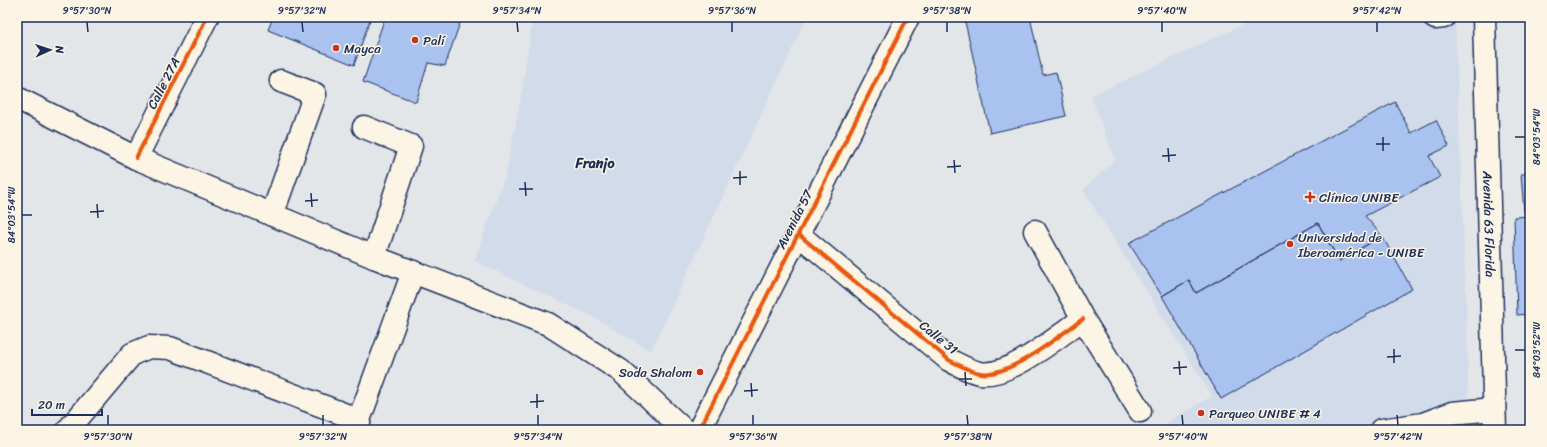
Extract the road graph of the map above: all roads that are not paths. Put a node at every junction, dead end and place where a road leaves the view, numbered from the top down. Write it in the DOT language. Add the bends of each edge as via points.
graph roads {
  1 [pos="207,17"];
  2 [pos="908,17"];
  3 [pos="1484,17"];
  4 [pos="281,81"];
  5 [pos="17,98"];
  6 [pos="364,127"];
  7 [pos="136,158"];
  8 [pos="272,214"];
  9 [pos="1035,231"];
  10 [pos="798,234"];
  11 [pos="374,257"];
  12 [pos="413,272"];
  13 [pos="1083,319"];
  14 [pos="1140,411"];
  15 [pos="1495,419"];
  16 [pos="359,425"];
  17 [pos="1428,427"];
  18 [pos="68,430"];
  19 [pos="684,430"];
  20 [pos="699,430"];
  21 [pos="1381,430"];
  1 -- 7 [label="street, Calle 27A"];
  2 -- 10 [label="street, Avenida 57"];
  3 -- 15 [label="street, Avenida 63 Florida"];
  4 -- 8 [label="street" via="315,94"];
  5 -- 7 [label="street"];
  6 -- 11 [label="street" via="411,146"];
  7 -- 8 [label="street"];
  8 -- 11 [label="street"];
  9 -- 13 [label="street"];
  10 -- 13 [label="street, Calle 31" via="949,360 982,374 1000,371 1020,363"];
  10 -- 20 [label="street, Avenida 57"];
  11 -- 12 [label="street"];
  12 -- 16 [label="street"];
  12 -- 19 [label="street" via="548,324 621,371"];
  13 -- 14 [label="street"];
  15 -- 17 [label="street" via="1452,413"];
  16 -- 18 [label="street" via="170,348 149,347 132,354"];
  17 -- 21 [label="street"];
}
